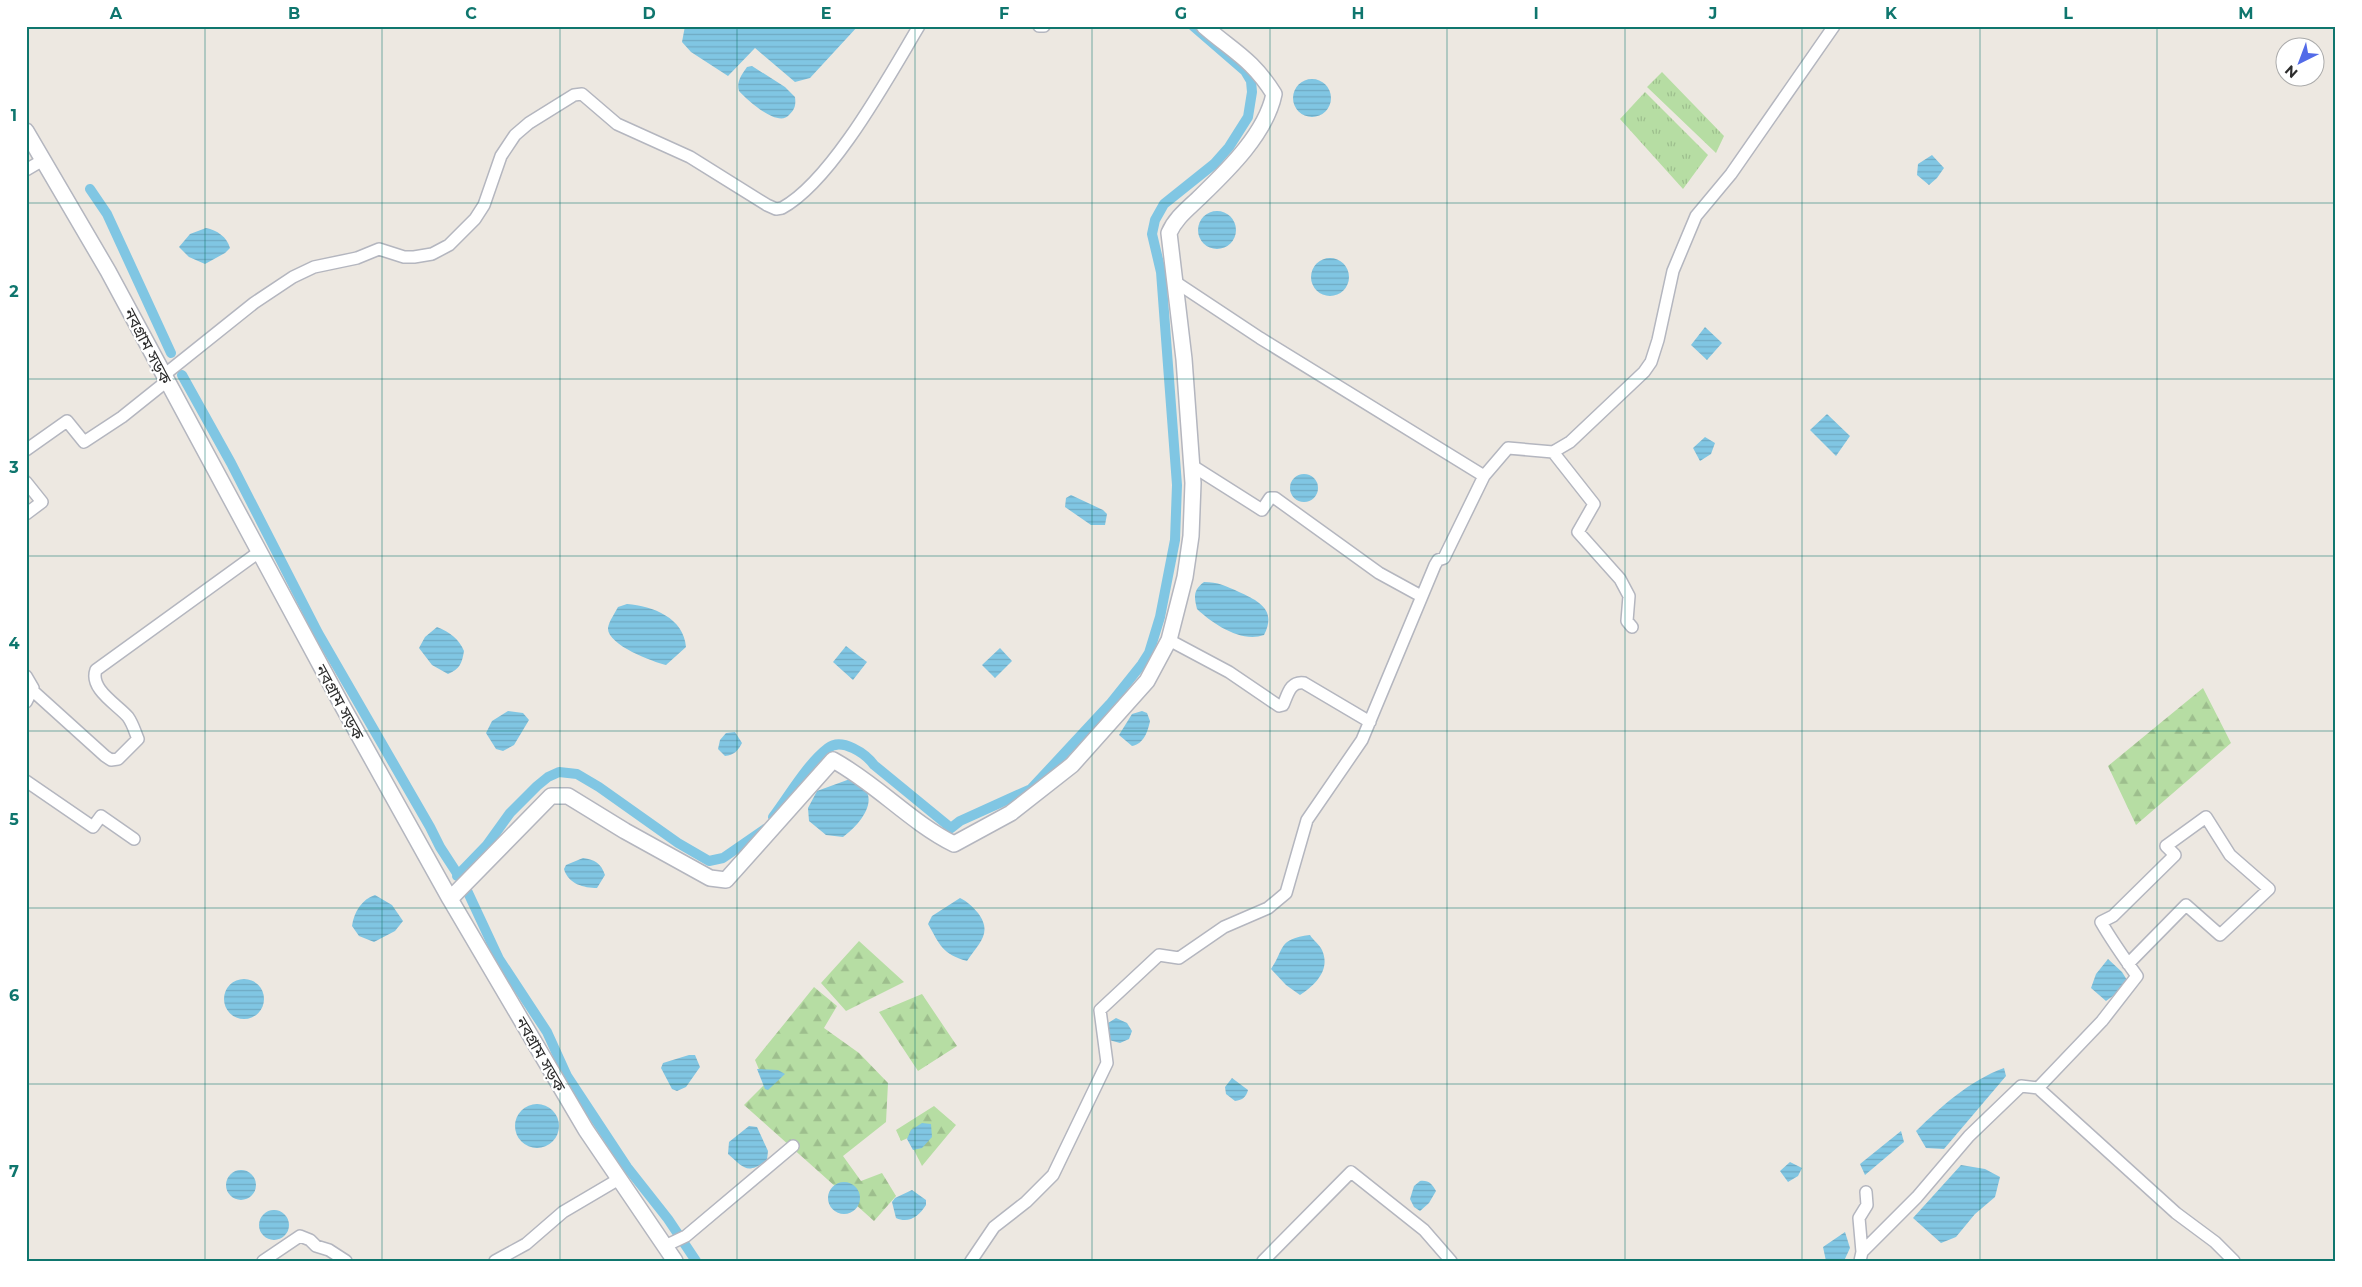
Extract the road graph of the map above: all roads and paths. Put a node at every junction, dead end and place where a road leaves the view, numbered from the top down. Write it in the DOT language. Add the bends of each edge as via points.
graph roads {
  1 [pos="918,26"];
  2 [pos="1039,26"];
  3 [pos="1044,26"];
  4 [pos="1204,26"];
  5 [pos="1834,26"];
  6 [pos="26,131"];
  7 [pos="43,160"];
  8 [pos="26,170"];
  9 [pos="1174,281"];
  10 [pos="166,378"];
  11 [pos="26,450"];
  12 [pos="1553,452"];
  13 [pos="1191,465"];
  14 [pos="1484,476"];
  15 [pos="26,482"];
  16 [pos="26,514"];
  17 [pos="259,552"];
  18 [pos="1421,596"];
  19 [pos="1632,627"];
  20 [pos="1169,640"];
  21 [pos="26,676"];
  22 [pos="33,691"];
  23 [pos="26,702"];
  24 [pos="1370,722"];
  25 [pos="26,781"];
  26 [pos="134,839"];
  27 [pos="453,896"];
  28 [pos="2128,964"];
  29 [pos="2038,1088"];
  30 [pos="793,1146"];
  31 [pos="619,1179"];
  32 [pos="1866,1192"];
  33 [pos="669,1244"];
  34 [pos="1861,1256"];
  35 [pos="263,1261"];
  36 [pos="346,1261"];
  37 [pos="495,1261"];
  38 [pos="675,1261"];
  39 [pos="971,1261"];
  40 [pos="1263,1261"];
  41 [pos="1451,1261"];
  42 [pos="2234,1261"];
  1 -- 10 [label="street" via="836,154 819,176 782,208 767,206 690,157 617,124 582,94 574,95 529,123 515,136 502,156 475,219 449,245 432,254 414,257 379,250 314,267 254,303"];
  2 -- 3 [label="street"];
  4 -- 9 [label="street" via="1250,61 1274,94 1272,106 1253,138 1174,222 1169,233"];
  5 -- 12 [label="street" via="1731,174 1696,216 1672,271 1651,362 1588,427"];
  6 -- 7 [label="street, নবগ্রাম সড়ক"];
  7 -- 8 [label="street"];
  7 -- 10 [label="street, নবগ্রাম সড়ক"];
  9 -- 13 [label="street" via="1184,359"];
  9 -- 14 [label="street"];
  10 -- 11 [label="street" via="122,417 84,442 67,421"];
  10 -- 17 [label="street, নবগ্রাম সড়ক"];
  12 -- 14 [label="street" via="1508,448"];
  12 -- 19 [label="street" via="1594,504 1578,532 1620,579 1630,596 1627,621"];
  13 -- 18 [label="street" via="1262,510 1270,498 1275,498 1379,573"];
  13 -- 20 [label="street" via="1191,536 1185,577"];
  14 -- 18 [label="street" via="1444,558 1438,560"];
  15 -- 16 [label="street" via="42,502"];
  17 -- 22 [label="street" via="96,670 97,684 128,717 138,739 118,759 111,760 105,756"];
  17 -- 27 [label="street, নবগ্রাম সড়ক" via="343,707"];
  18 -- 24 [label="street"];
  20 -- 24 [label="street" via="1228,672 1279,706 1283,705 1291,686 1304,683"];
  20 -- 27 [label="street" via="1146,681 1072,765 1011,813 954,844 932,833 859,774 833,760 726,880 710,878 568,796 551,796"];
  21 -- 22 [label="street"];
  22 -- 23 [label="street"];
  24 -- 39 [label="street" via="1362,740 1307,820 1286,894 1268,908 1224,927 1179,958 1159,955 1100,1010 1108,1063 1053,1175 994,1227"];
  25 -- 26 [label="street" via="93,827 101,816"];
  27 -- 31 [label="street, নবগ্রাম সড়ক" via="586,1130"];
  28 -- 28 [label="street" via="2101,922 2113,916 2175,855 2166,846 2206,817 2230,855 2269,888 2220,935 2186,906"];
  28 -- 29 [label="street" via="2137,976 2102,1021"];
  29 -- 34 [label="street" via="2021,1086 1969,1136"];
  29 -- 42 [label="street"];
  30 -- 33 [label="street" via="686,1236"];
  31 -- 33 [label="street, নবগ্রাম সড়ক"];
  31 -- 37 [label="street" via="563,1212 526,1244"];
  32 -- 34 [label="street" via="1867,1205 1860,1218"];
  33 -- 38 [label="street, নবগ্রাম সড়ক"];
  35 -- 36 [label="street" via="300,1236"];
  40 -- 41 [label="street" via="1351,1172 1424,1230"];
}
